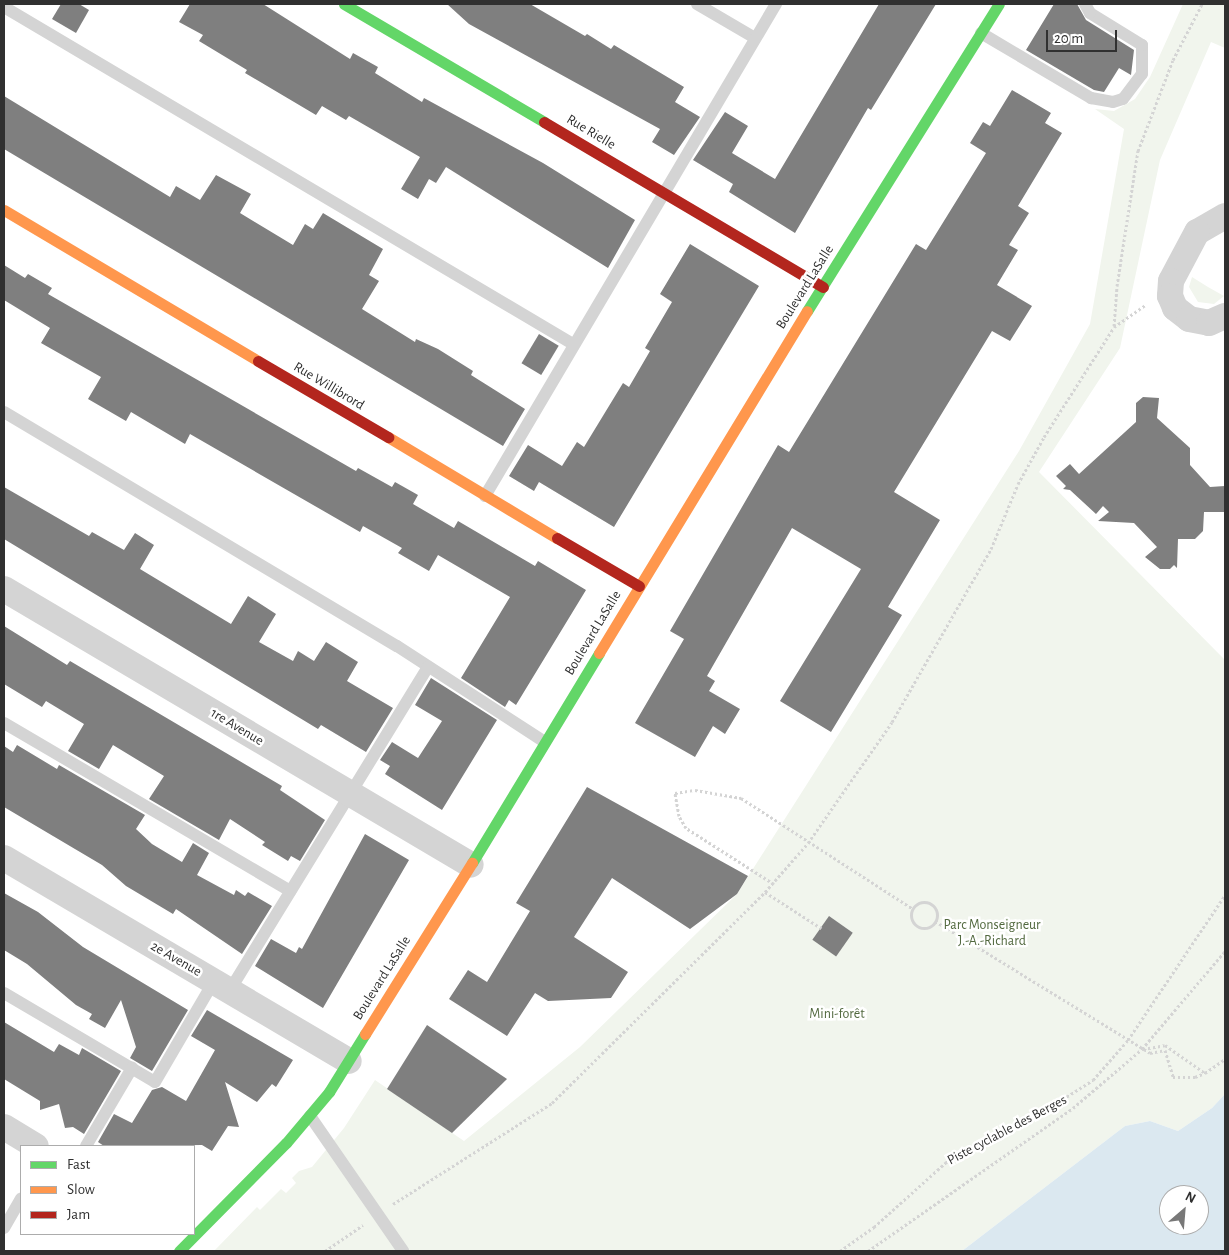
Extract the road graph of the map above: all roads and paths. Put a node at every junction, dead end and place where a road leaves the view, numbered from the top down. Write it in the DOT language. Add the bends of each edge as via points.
graph roads {
  1 [pos="344,4"];
  2 [pos="696,4"];
  3 [pos="776,4"];
  4 [pos="999,4"];
  5 [pos="1085,4"];
  6 [pos="1202,4"];
  7 [pos="4,7"];
  8 [pos="981,32"];
  9 [pos="755,38"];
  10 [pos="663,192"];
  11 [pos="4,210"];
  12 [pos="1225,216"];
  13 [pos="823,287"];
  14 [pos="1170,296"];
  15 [pos="1225,316"];
  16 [pos="1114,326"];
  17 [pos="573,344"];
  18 [pos="4,412"];
  19 [pos="485,496"];
  20 [pos="639,586"];
  21 [pos="4,589"];
  22 [pos="428,667"];
  23 [pos="4,723"];
  24 [pos="545,742"];
  25 [pos="351,795"];
  26 [pos="808,843"];
  27 [pos="4,858"];
  28 [pos="471,865"];
  29 [pos="774,884"];
  30 [pos="290,891"];
  31 [pos="765,892"];
  32 [pos="1225,895"];
  33 [pos="912,908"];
  34 [pos="935,921"];
  35 [pos="821,928"];
  36 [pos="1225,951"];
  37 [pos="222,986"];
  38 [pos="4,993"];
  39 [pos="1128,1040"];
  40 [pos="1142,1049"];
  41 [pos="1225,1059"];
  42 [pos="348,1061"];
  43 [pos="132,1068"];
  44 [pos="1205,1073"];
  45 [pos="310,1116"];
  46 [pos="4,1127"];
  47 [pos="34,1145"];
  48 [pos="87,1145"];
  49 [pos="20,1200"];
  50 [pos="378,1215"];
  51 [pos="4,1228"];
  52 [pos="195,1230"];
  53 [pos="325,1251"];
  54 [pos="403,1251"];
  55 [pos="840,1251"];
  56 [pos="868,1251"];
  1 -- 10 [label="main road, Rue Rielle"];
  2 -- 9 [label="lane"];
  3 -- 9 [label="lane"];
  4 -- 8 [label="main road, Boulevard LaSalle"];
  5 -- 8 [label="lane" via="1090,13 1142,46 1142,74 1122,99 1113,102 1091,98"];
  6 -- 16 [label="path" via="1173,60 1138,151"];
  7 -- 17 [label="lane"];
  8 -- 13 [label="main road, Boulevard LaSalle"];
  9 -- 10 [label="lane"];
  10 -- 13 [label="main road, Rue Rielle"];
  10 -- 17 [label="lane"];
  11 -- 19 [label="main road, Rue Willibrord"];
  12 -- 14 [label="street" via="1197,232 1171,281"];
  13 -- 20 [label="main road, Boulevard LaSalle"];
  14 -- 15 [label="street" via="1175,308 1189,319 1209,323"];
  14 -- 16 [label="path" via="1132,312"];
  16 -- 26 [label="path" via="1044,437 1018,484 991,549 892,722"];
  17 -- 19 [label="lane"];
  18 -- 22 [label="lane"];
  19 -- 20 [label="main road, Rue Willibrord"];
  20 -- 24 [label="main road, Boulevard LaSalle"];
  21 -- 25 [label="street, 1re Avenue"];
  22 -- 24 [label="lane"];
  22 -- 25 [label="lane"];
  23 -- 30 [label="lane"];
  24 -- 28 [label="main road, Boulevard LaSalle"];
  25 -- 28 [label="street, 1re Avenue"];
  25 -- 30 [label="lane"];
  26 -- 29 [label="path"];
  26 -- 29 [label="path" via="741,798 695,790 676,793 679,816 686,828"];
  26 -- 33 [label="path"];
  27 -- 37 [label="street, 2e Avenue"];
  28 -- 42 [label="main road, Boulevard LaSalle"];
  29 -- 31 [label="path"];
  30 -- 37 [label="lane"];
  31 -- 35 [label="path"];
  31 -- 50 [label="path" via="552,1104 465,1156"];
  32 -- 39 [label="path, Piste cyclable des Berges"];
  33 -- 34 [label="path" via="912,920 917,926 929,927"];
  33 -- 34 [label="path" via="919,902 928,902 935,908"];
  34 -- 39 [label="path"];
  36 -- 40 [label="path"];
  37 -- 42 [label="street, 2e Avenue"];
  37 -- 43 [label="lane" via="155,1082"];
  38 -- 43 [label="lane"];
  39 -- 40 [label="path"];
  39 -- 55 [label="path, Piste cyclable des Berges" via="1093,1080 1033,1118 968,1148 945,1163 874,1227"];
  40 -- 44 [label="path" via="1165,1045"];
  40 -- 44 [label="path" via="1150,1053 1164,1050 1173,1076 1195,1077"];
  40 -- 56 [label="path" via="1032,1139"];
  41 -- 44 [label="path"];
  42 -- 45 [label="main road, Boulevard LaSalle"];
  43 -- 48 [label="lane"];
  45 -- 50 [label="lane"];
  45 -- 52 [label="main road, Boulevard LaSalle"];
  46 -- 47 [label="street"];
  49 -- 51 [label="lane"];
  50 -- 53 [label="path"];
  50 -- 54 [label="lane"];
}
